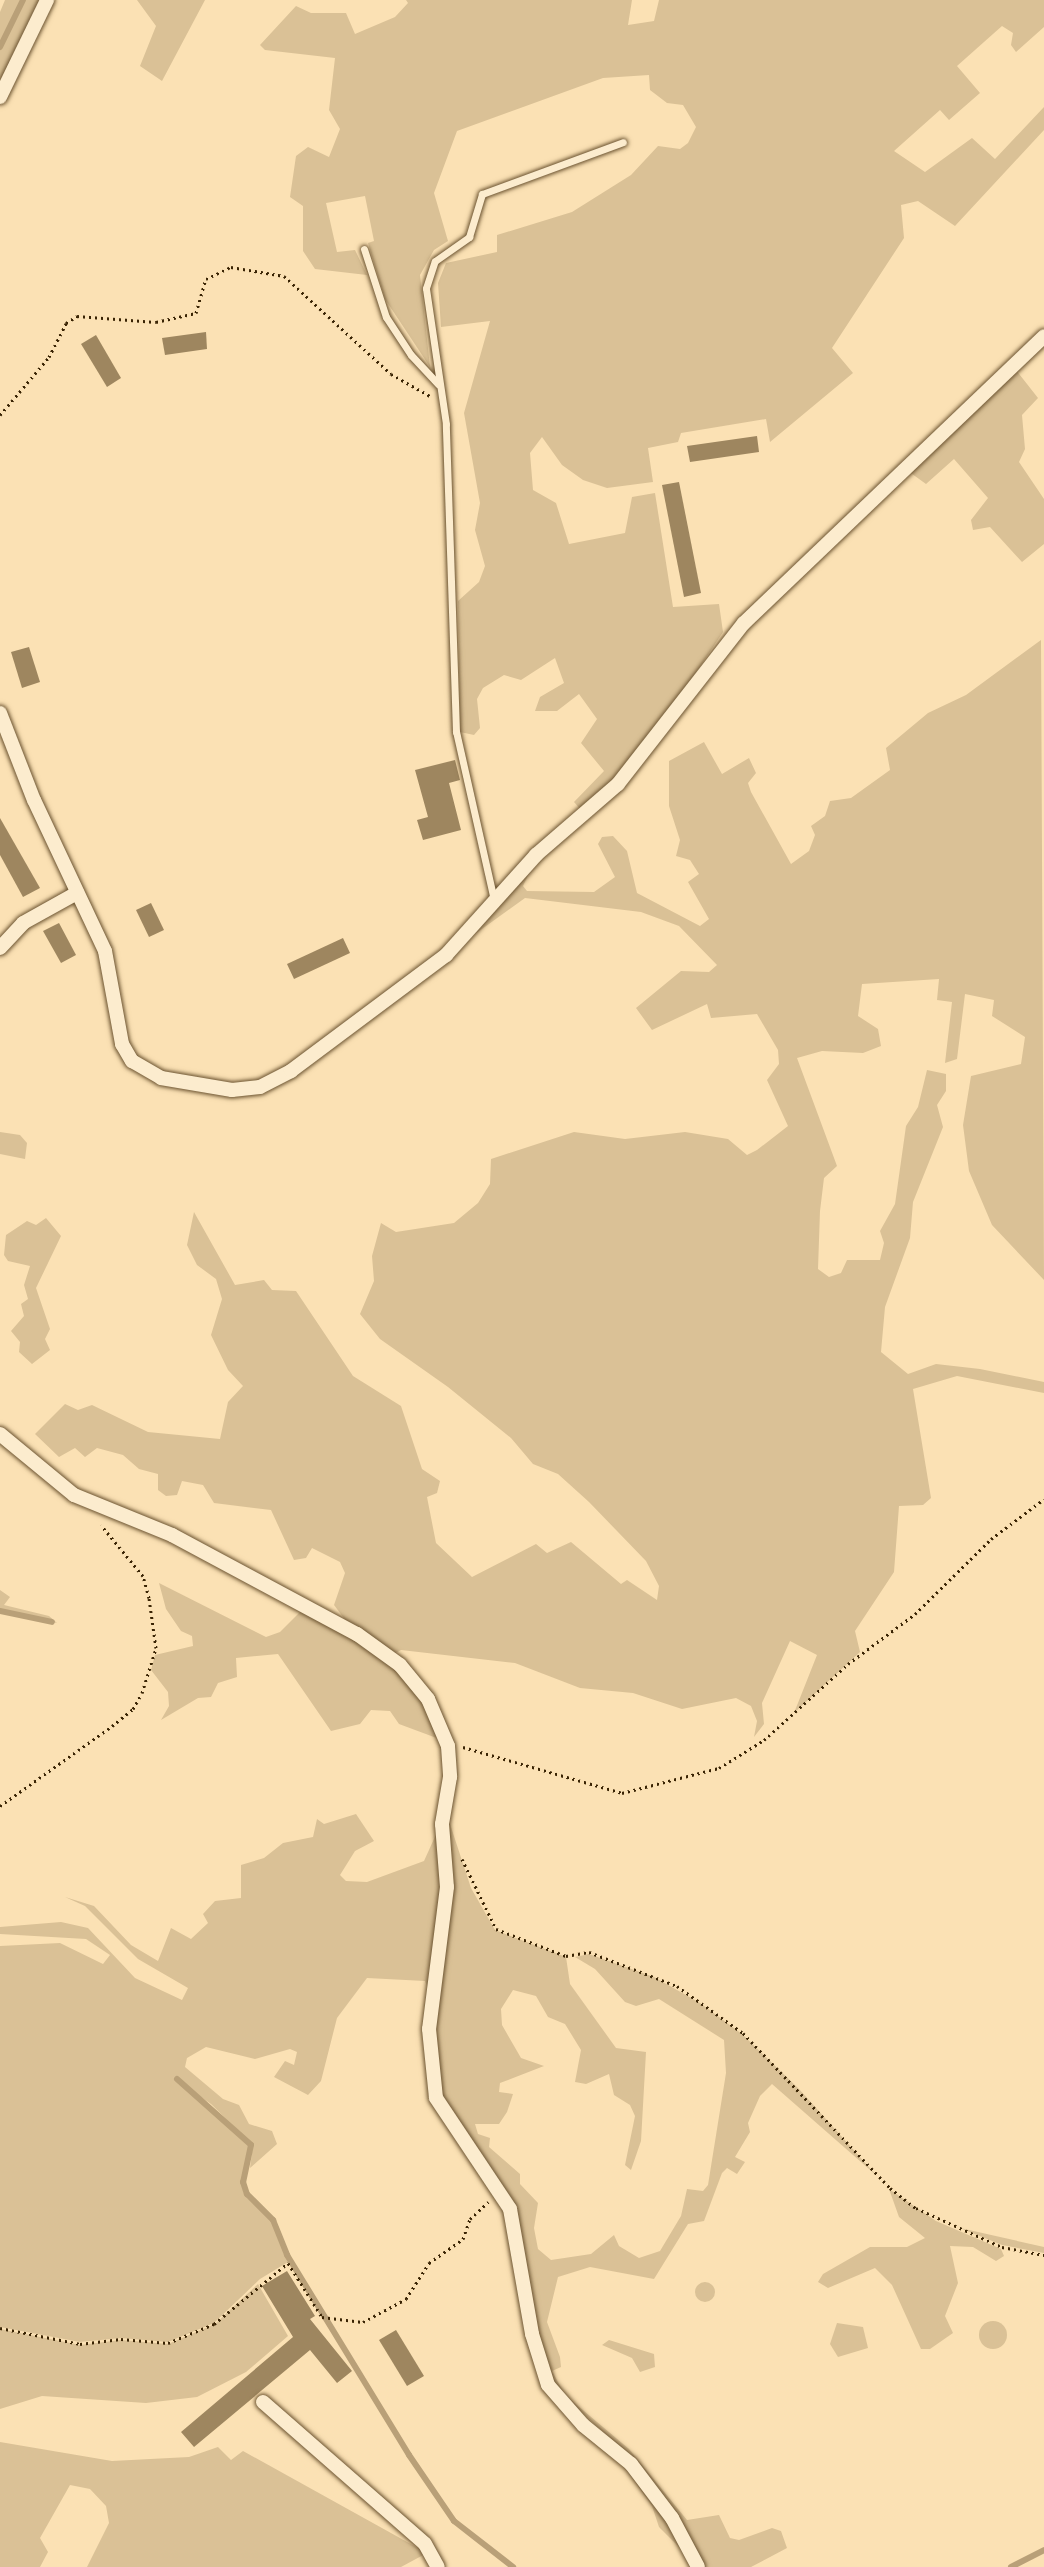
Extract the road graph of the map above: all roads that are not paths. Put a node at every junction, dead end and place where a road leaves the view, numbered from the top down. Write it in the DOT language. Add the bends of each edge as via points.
graph roads {
  1 [pos="47,0"];
  2 [pos="0,97"];
  3 [pos="623,142"];
  4 [pos="364,249"];
  5 [pos="1044,336"];
  6 [pos="439,385"];
  7 [pos="0,713"];
  8 [pos="77,893"];
  9 [pos="494,900"];
  10 [pos="0,948"];
  11 [pos="0,1434"];
  12 [pos="263,2402"];
  13 [pos="438,2567"];
  14 [pos="698,2567"];
  1 -- 2 [label="street"];
  3 -- 6 [label="lane" via="482,194 469,237 435,261 426,288"];
  4 -- 6 [label="lane" via="386,317"];
  5 -- 9 [label="street" via="744,623 618,784 536,855"];
  6 -- 9 [label="lane" via="456,732"];
  7 -- 8 [label="street"];
  8 -- 9 [label="street" via="105,951 122,1044 132,1061 161,1078 232,1090 260,1087 348,1030 446,955"];
  8 -- 10 [label="street" via="23,923"];
  11 -- 14 [label="street" via="74,1495 172,1535 357,1634 417,1682 448,1746 450,1777 442,1824 447,1887 431,1999 429,2057 436,2098 510,2209 532,2334 548,2385 583,2425 631,2464 672,2518"];
  12 -- 13 [label="street" via="425,2544"];
}
